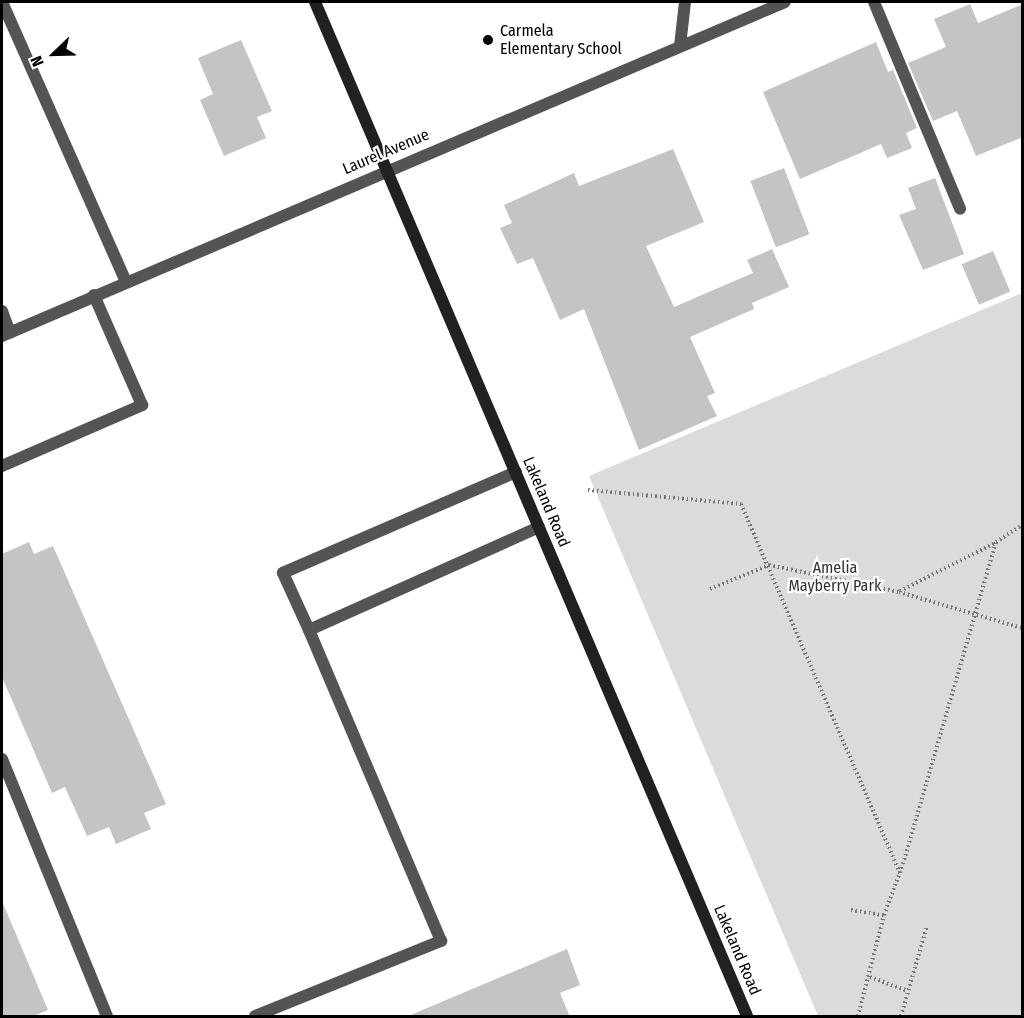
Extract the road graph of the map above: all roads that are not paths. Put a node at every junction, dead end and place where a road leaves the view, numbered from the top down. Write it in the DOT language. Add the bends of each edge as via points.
graph roads {
  1 [pos="2,2"];
  2 [pos="315,2"];
  3 [pos="685,2"];
  4 [pos="785,2"];
  5 [pos="874,2"];
  6 [pos="680,46"];
  7 [pos="386,169"];
  8 [pos="960,209"];
  9 [pos="126,282"];
  10 [pos="94,295"];
  11 [pos="2,311"];
  12 [pos="6,334"];
  13 [pos="2,466"];
  14 [pos="516,472"];
  15 [pos="539,527"];
  16 [pos="309,630"];
  17 [pos="2,759"];
  18 [pos="106,1017"];
  19 [pos="255,1017"];
  20 [pos="747,1017"];
  1 -- 9 [label="street"];
  2 -- 7 [label="street, Lakeland Road"];
  3 -- 6 [label="street"];
  4 -- 6 [label="street, Laurel Avenue"];
  5 -- 8 [label="street"];
  6 -- 7 [label="street, Laurel Avenue"];
  7 -- 9 [label="street, Laurel Avenue"];
  7 -- 14 [label="street, Lakeland Road"];
  9 -- 10 [label="street, Laurel Avenue"];
  10 -- 12 [label="street, Laurel Avenue"];
  10 -- 13 [label="street" via="142,405"];
  11 -- 12 [label="street"];
  14 -- 15 [label="street, Lakeland Road"];
  14 -- 16 [label="street" via="283,573"];
  15 -- 16 [label="street"];
  15 -- 20 [label="street, Lakeland Road"];
  16 -- 19 [label="street" via="441,941"];
  17 -- 18 [label="street"];
}
